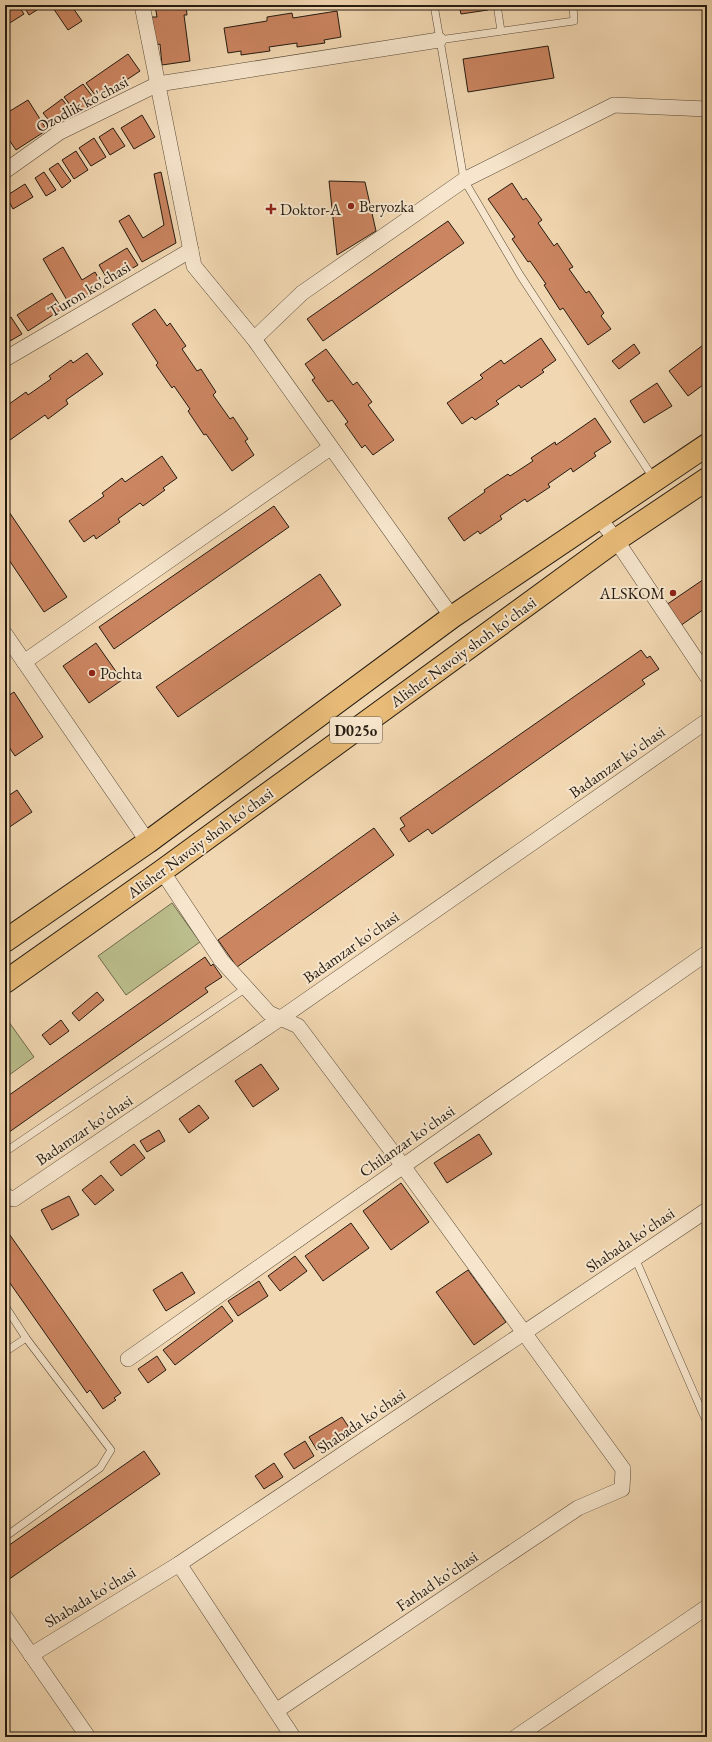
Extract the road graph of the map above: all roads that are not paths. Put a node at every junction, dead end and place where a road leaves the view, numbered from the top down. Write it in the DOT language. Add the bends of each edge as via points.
graph roads {
  1 [pos="142,5"];
  2 [pos="434,5"];
  3 [pos="497,5"];
  4 [pos="573,5"];
  5 [pos="501,31"];
  6 [pos="440,40"];
  7 [pos="158,84"];
  8 [pos="707,109"];
  9 [pos="5,171"];
  10 [pos="464,180"];
  11 [pos="191,250"];
  12 [pos="254,339"];
  13 [pos="5,359"];
  14 [pos="707,445"];
  15 [pos="330,448"];
  16 [pos="655,479"];
  17 [pos="707,479"];
  18 [pos="599,518"];
  19 [pos="616,540"];
  20 [pos="452,618"];
  21 [pos="5,634"];
  22 [pos="24,662"];
  23 [pos="707,676"];
  24 [pos="707,721"];
  25 [pos="148,842"];
  26 [pos="162,872"];
  27 [pos="5,941"];
  28 [pos="707,953"];
  29 [pos="5,982"];
  30 [pos="246,988"];
  31 [pos="281,1018"];
  32 [pos="5,1152"];
  33 [pos="403,1166"];
  34 [pos="8,1198"];
  35 [pos="707,1210"];
  36 [pos="635,1258"];
  37 [pos="5,1306"];
  38 [pos="524,1333"];
  39 [pos="26,1338"];
  40 [pos="5,1352"];
  41 [pos="128,1358"];
  42 [pos="707,1424"];
  43 [pos="5,1537"];
  44 [pos="179,1564"];
  45 [pos="707,1607"];
  46 [pos="5,1617"];
  47 [pos="31,1655"];
  48 [pos="276,1711"];
  49 [pos="88,1737"];
  50 [pos="293,1737"];
  51 [pos="516,1737"];
  1 -- 7 [label="street"];
  2 -- 6 [label="lane"];
  3 -- 5 [label="lane"];
  4 -- 5 [label="lane" via="574,21"];
  5 -- 6 [label="lane"];
  6 -- 7 [label="street, Ozodlik ko'chasi"];
  6 -- 10 [label="lane"];
  7 -- 9 [label="street, Ozodlik ko'chasi" via="60,132"];
  7 -- 11 [label="street"];
  8 -- 10 [label="street" via="614,105"];
  10 -- 12 [label="street" via="302,293"];
  10 -- 16 [label="lane" via="520,275"];
  11 -- 12 [label="street" via="194,266"];
  11 -- 13 [label="street, Turon ko'chasi"];
  12 -- 15 [label="street"];
  14 -- 16 [label="main road, Alisher Navoiy shoh ko'chasi / D025o"];
  15 -- 20 [label="street"];
  15 -- 22 [label="street"];
  16 -- 18 [label="main road, Alisher Navoiy shoh ko'chasi / D025o"];
  17 -- 19 [label="main road, Alisher Navoiy shoh ko'chasi / D025o"];
  18 -- 19 [label="street"];
  18 -- 20 [label="main road, Alisher Navoiy shoh ko'chasi / D025o"];
  19 -- 23 [label="street"];
  19 -- 26 [label="main road, Alisher Navoiy shoh ko'chasi / D025o"];
  20 -- 25 [label="main road, Alisher Navoiy shoh ko'chasi / D025o"];
  21 -- 22 [label="street"];
  22 -- 25 [label="street"];
  24 -- 31 [label="street, Badamzar ko'chasi"];
  25 -- 27 [label="main road, Alisher Navoiy shoh ko'chasi / D025o"];
  26 -- 29 [label="main road, Alisher Navoiy shoh ko'chasi / D025o"];
  26 -- 30 [label="street" via="221,960"];
  28 -- 33 [label="street, Chilanzar ko'chasi"];
  30 -- 31 [label="street" via="269,1013"];
  30 -- 32 [label="lane"];
  31 -- 33 [label="street" via="298,1026"];
  31 -- 34 [label="street, Badamzar ko'chasi"];
  33 -- 38 [label="street"];
  33 -- 41 [label="street, Chilanzar ko'chasi"];
  35 -- 36 [label="street, Shabada ko'chasi"];
  36 -- 38 [label="street, Shabada ko'chasi"];
  36 -- 42 [label="lane"];
  37 -- 39 [label="lane"];
  38 -- 44 [label="street, Shabada ko'chasi"];
  38 -- 48 [label="street, Farhad ko'chasi" via="623,1469 622,1489 578,1508"];
  39 -- 40 [label="lane"];
  39 -- 43 [label="lane" via="111,1450 100,1468"];
  44 -- 47 [label="street, Shabada ko'chasi"];
  44 -- 48 [label="street"];
  45 -- 51 [label="street"];
  46 -- 47 [label="street"];
  47 -- 49 [label="street"];
  48 -- 50 [label="street"];
}
